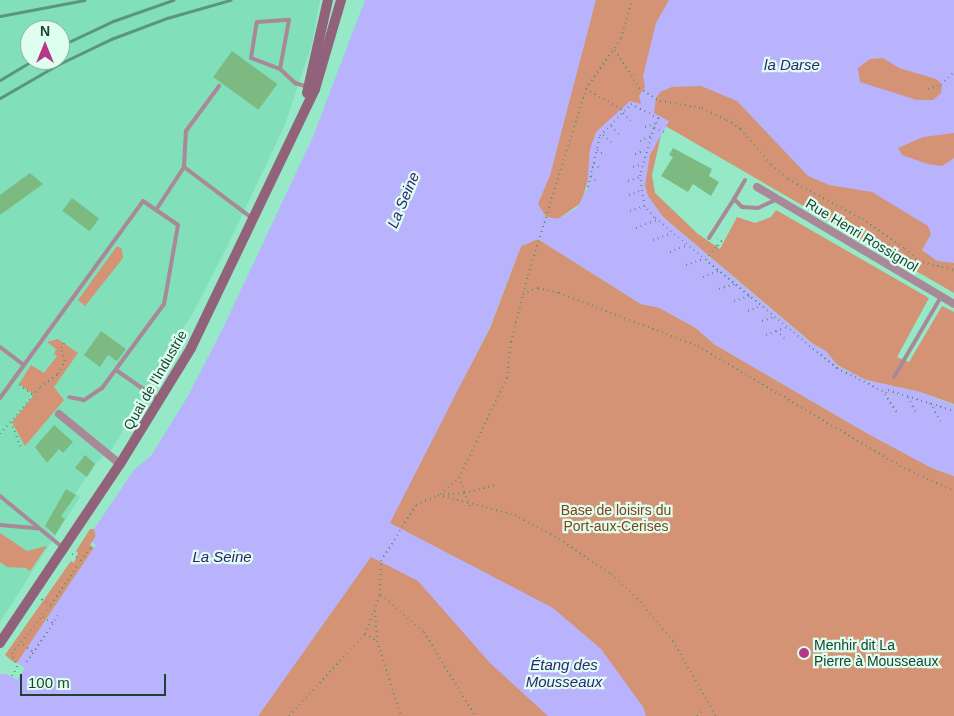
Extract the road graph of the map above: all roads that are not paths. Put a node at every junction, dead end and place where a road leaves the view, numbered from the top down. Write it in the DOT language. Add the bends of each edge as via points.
graph roads {
  1 [pos="328,0"];
  2 [pos="341,0"];
  3 [pos="280,70"];
  4 [pos="219,86"];
  5 [pos="312,88"];
  6 [pos="184,167"];
  7 [pos="745,180"];
  8 [pos="757,187"];
  9 [pos="734,199"];
  10 [pos="777,199"];
  11 [pos="156,210"];
  12 [pos="255,220"];
  13 [pos="709,238"];
  14 [pos="941,296"];
  15 [pos="954,304"];
  16 [pos="0,347"];
  17 [pos="24,365"];
  18 [pos="116,370"];
  19 [pos="894,377"];
  20 [pos="69,397"];
  21 [pos="0,398"];
  22 [pos="160,401"];
  23 [pos="59,414"];
  24 [pos="120,464"];
  25 [pos="0,496"];
  26 [pos="0,525"];
  27 [pos="39,528"];
  28 [pos="64,548"];
  29 [pos="0,643"];
  1 -- 5 [label="main road, Quai de l'Industrie"];
  2 -- 5 [label="main road, Quai de l'Industrie"];
  3 -- 3 [label="lane" via="289,20 257,22 252,58"];
  3 -- 5 [label="lane" via="295,83"];
  4 -- 6 [label="lane" via="186,131"];
  5 -- 12 [label="main road, Quai de l'Industrie"];
  6 -- 11 [label="lane"];
  6 -- 12 [label="lane"];
  7 -- 9 [label="lane"];
  8 -- 10 [label="street, Rue Henri Rossignol"];
  9 -- 10 [label="lane" via="742,207 751,209"];
  9 -- 13 [label="lane"];
  10 -- 14 [label="street, Rue Henri Rossignol"];
  11 -- 17 [label="lane" via="143,200"];
  11 -- 18 [label="lane" via="178,225 164,304"];
  12 -- 22 [label="main road, Quai de l'Industrie" via="209,314"];
  14 -- 15 [label="street, Rue Henri Rossignol"];
  14 -- 19 [label="lane"];
  16 -- 17 [label="lane"];
  17 -- 21 [label="lane"];
  18 -- 20 [label="lane" via="102,388 84,400"];
  18 -- 22 [label="lane"];
  22 -- 24 [label="main road, Quai de l'Industrie"];
  23 -- 24 [label="street"];
  24 -- 28 [label="main road, Quai de l'Industrie"];
  25 -- 27 [label="lane"];
  26 -- 27 [label="lane"];
  27 -- 28 [label="lane"];
  28 -- 29 [label="main road, Quai de l'Industrie"];
}
